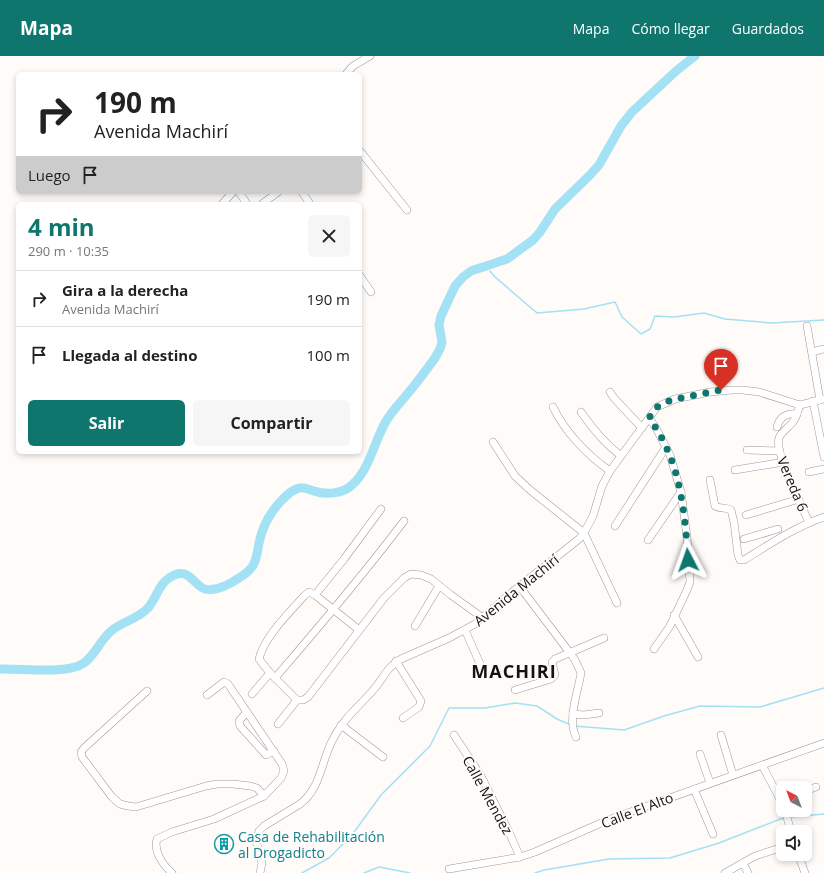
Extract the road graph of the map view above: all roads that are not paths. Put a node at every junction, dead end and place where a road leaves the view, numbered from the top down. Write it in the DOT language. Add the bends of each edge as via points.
graph roads {
  1 [pos="370,56"];
  2 [pos="348,72"];
  3 [pos="362,154"];
  4 [pos="231,194"];
  5 [pos="275,194"];
  6 [pos="224,202"];
  7 [pos="265,202"];
  8 [pos="407,210"];
  9 [pos="362,279"];
  10 [pos="371,292"];
  11 [pos="807,326"];
  12 [pos="824,349"];
  13 [pos="812,352"];
  14 [pos="610,392"];
  15 [pos="819,400"];
  16 [pos="800,405"];
  17 [pos="553,407"];
  18 [pos="581,412"];
  19 [pos="797,414"];
  20 [pos="649,418"];
  21 [pos="777,427"];
  22 [pos="642,428"];
  23 [pos="493,442"];
  24 [pos="666,447"];
  25 [pos="747,450"];
  26 [pos="780,451"];
  27 [pos="620,455"];
  28 [pos="824,457"];
  29 [pos="784,462"];
  30 [pos="824,469"];
  31 [pos="735,470"];
  32 [pos="610,471"];
  33 [pos="809,472"];
  34 [pos="710,480"];
  35 [pos="681,492"];
  36 [pos="799,499"];
  37 [pos="381,509"];
  38 [pos="746,515"];
  39 [pos="824,517"];
  40 [pos="404,521"];
  41 [pos="809,522"];
  42 [pos="614,526"];
  43 [pos="778,529"];
  44 [pos="584,533"];
  45 [pos="760,534"];
  46 [pos="744,539"];
  47 [pos="648,540"];
  48 [pos="763,548"];
  49 [pos="439,586"];
  50 [pos="520,587"];
  51 [pos="315,595"];
  52 [pos="617,603"];
  53 [pos="334,610"];
  54 [pos="674,615"];
  55 [pos="483,618"];
  56 [pos="415,626"];
  57 [pos="358,629"];
  58 [pos="465,630"];
  59 [pos="604,638"];
  60 [pos="654,649"];
  61 [pos="570,653"];
  62 [pos="698,657"];
  63 [pos="396,661"];
  64 [pos="485,675"];
  65 [pos="272,676"];
  66 [pos="515,690"];
  67 [pos="147,691"];
  68 [pos="252,694"];
  69 [pos="208,695"];
  70 [pos="298,700"];
  71 [pos="247,712"];
  72 [pos="599,713"];
  73 [pos="573,714"];
  74 [pos="404,718"];
  75 [pos="278,724"];
  76 [pos="341,725"];
  77 [pos="574,734"];
  78 [pos="454,735"];
  79 [pos="721,735"];
  80 [pos="824,743"];
  81 [pos="274,751"];
  82 [pos="700,754"];
  83 [pos="382,757"];
  84 [pos="762,764"];
  85 [pos="733,775"];
  86 [pos="710,783"];
  87 [pos="816,787"];
  88 [pos="694,788"];
  89 [pos="812,788"];
  90 [pos="776,791"];
  91 [pos="264,796"];
  92 [pos="714,834"];
  93 [pos="776,849"];
  94 [pos="520,857"];
  95 [pos="801,861"];
  96 [pos="743,863"];
  97 [pos="449,869"];
  98 [pos="172,873"];
  99 [pos="260,873"];
  100 [pos="726,873"];
  101 [pos="748,873"];
  102 [pos="805,873"];
  1 -- 2 [label="street"];
  3 -- 8 [label="street"];
  4 -- 6 [label="street"];
  5 -- 7 [label="street"];
  9 -- 10 [label="street"];
  11 -- 13 [label="street"];
  12 -- 13 [label="street"];
  13 -- 15 [label="street"];
  14 -- 22 [label="street"];
  15 -- 16 [label="street"];
  15 -- 28 [label="street"];
  16 -- 19 [label="street, Vereda 6"];
  16 -- 20 [label="street, Avenida Machirí" via="752,391 721,390 671,400 657,407"];
  17 -- 32 [label="street" via="572,435 596,461"];
  18 -- 27 [label="street" via="594,431"];
  19 -- 21 [label="street" via="783,417"];
  19 -- 26 [label="street, Vereda 6" via="780,436"];
  20 -- 22 [label="street, Avenida Machirí"];
  20 -- 24 [label="street"];
  22 -- 27 [label="street, Avenida Machirí"];
  23 -- 44 [label="street" via="515,476"];
  24 -- 35 [label="street"];
  24 -- 42 [label="street"];
  25 -- 26 [label="street"];
  26 -- 29 [label="street, Vereda 6"];
  27 -- 32 [label="street, Avenida Machirí"];
  29 -- 31 [label="street"];
  29 -- 36 [label="street, Vereda 6"];
  30 -- 33 [label="street"];
  32 -- 44 [label="street, Avenida Machirí"];
  34 -- 48 [label="street" via="715,506 731,510 740,560"];
  35 -- 47 [label="street"];
  35 -- 54 [label="street" via="690,582"];
  36 -- 38 [label="street"];
  36 -- 41 [label="street, Vereda 6"];
  37 -- 51 [label="street"];
  39 -- 41 [label="street"];
  40 -- 53 [label="street"];
  41 -- 48 [label="street"];
  43 -- 45 [label="street"];
  44 -- 50 [label="street, Avenida Machirí"];
  44 -- 52 [label="street"];
  45 -- 46 [label="street"];
  45 -- 48 [label="street"];
  49 -- 55 [label="street"];
  49 -- 56 [label="street"];
  49 -- 57 [label="street" via="421,575 411,574 384,598"];
  50 -- 55 [label="street, Avenida Machirí"];
  50 -- 61 [label="street"];
  51 -- 53 [label="street"];
  51 -- 65 [label="street" via="309,592 304,596 266,642 259,659"];
  53 -- 57 [label="street"];
  53 -- 65 [label="street"];
  54 -- 60 [label="street" via="670,626"];
  54 -- 62 [label="street"];
  55 -- 58 [label="street, Avenida Machirí"];
  57 -- 70 [label="street" via="308,697"];
  58 -- 63 [label="street, Avenida Machirí"];
  58 -- 64 [label="street"];
  59 -- 61 [label="street"];
  61 -- 66 [label="street" via="554,659 552,662 555,675 551,679"];
  61 -- 73 [label="street" via="581,673"];
  63 -- 74 [label="street" via="421,701 419,706"];
  63 -- 76 [label="street, Avenida Machirí"];
  65 -- 68 [label="street"];
  65 -- 70 [label="street"];
  67 -- 91 [label="street" via="81,752 82,757 112,797 120,804 136,807 206,786 233,784 257,788"];
  69 -- 71 [label="street" via="224,682"];
  70 -- 75 [label="street"];
  71 -- 81 [label="street"];
  71 -- 81 [label="street" via="239,721 240,726 266,755"];
  72 -- 73 [label="street"];
  73 -- 77 [label="street"];
  76 -- 83 [label="street"];
  76 -- 99 [label="street, Avenida Machirí" via="330,744 313,791 305,801 259,831 256,841 262,863"];
  78 -- 94 [label="street, Calle Mendez" via="481,776"];
  79 -- 85 [label="street"];
  80 -- 84 [label="street, Calle El Alto"];
  81 -- 91 [label="street" via="284,771 281,778"];
  82 -- 86 [label="street"];
  84 -- 85 [label="street, Calle El Alto"];
  84 -- 90 [label="street"];
  85 -- 86 [label="street, Calle El Alto"];
  86 -- 88 [label="street, Calle El Alto"];
  87 -- 89 [label="street"];
  88 -- 92 [label="street"];
  88 -- 94 [label="street, Calle El Alto"];
  91 -- 98 [label="street" via="214,819 158,839 157,851"];
  93 -- 96 [label="street"];
  94 -- 97 [label="street, Calle El Alto"];
  95 -- 102 [label="street"];
  96 -- 100 [label="street"];
  96 -- 101 [label="street"];
}
